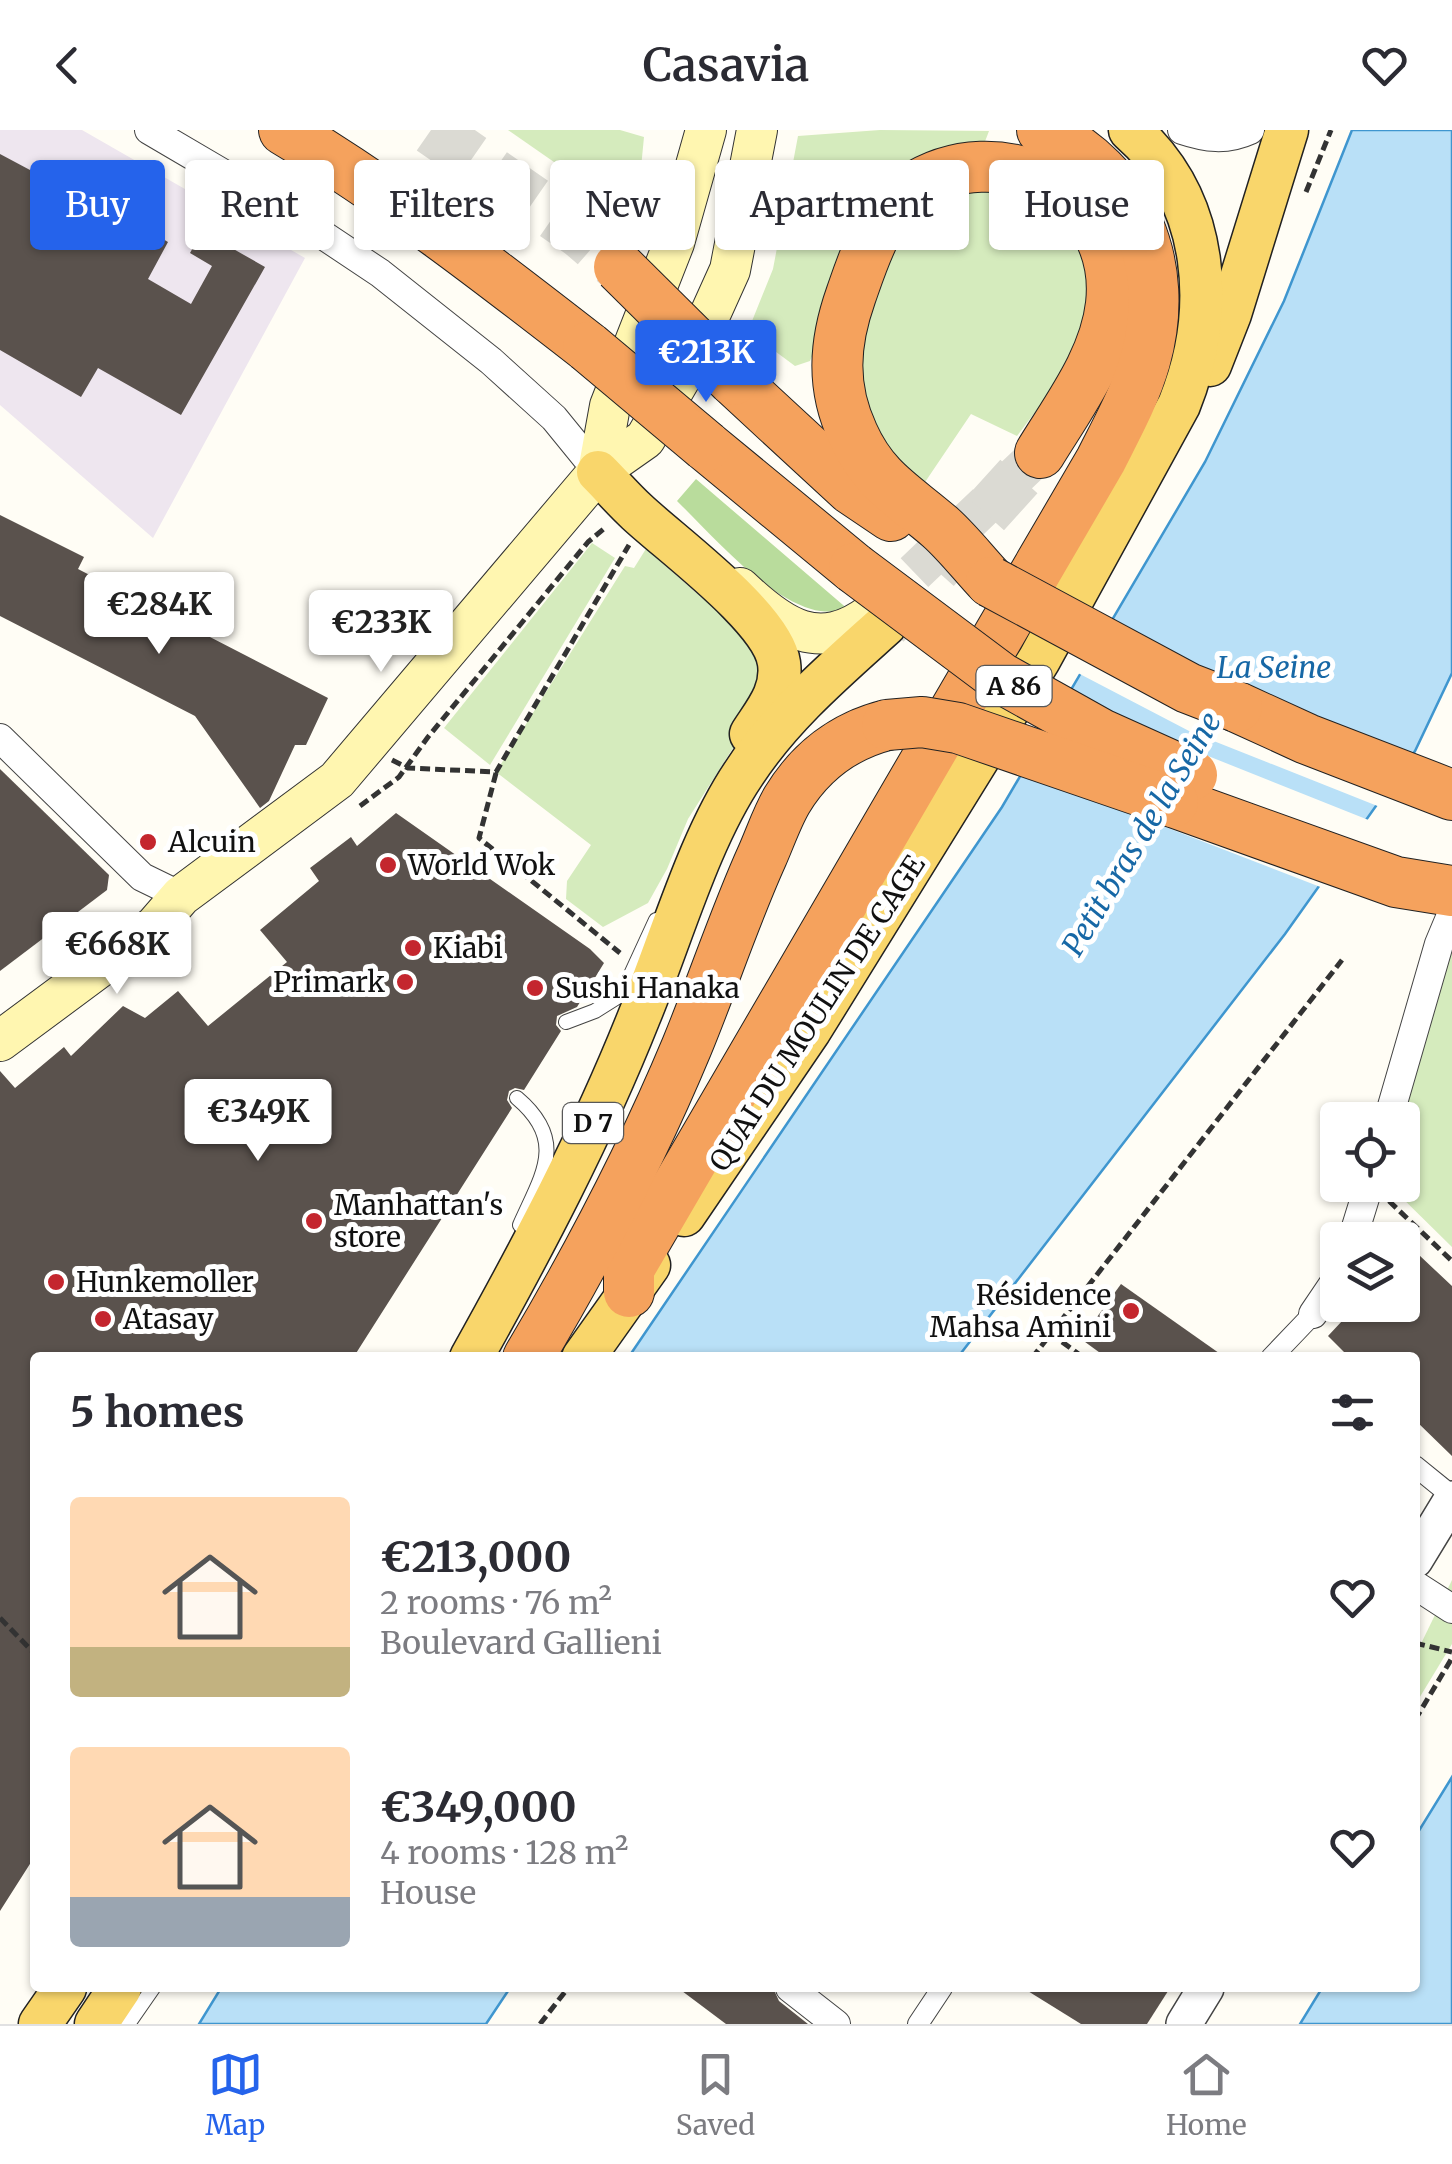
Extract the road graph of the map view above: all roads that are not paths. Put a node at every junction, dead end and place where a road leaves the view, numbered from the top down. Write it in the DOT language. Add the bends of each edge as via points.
graph roads {
  1 [pos="149,130"];
  2 [pos="284,130"];
  3 [pos="706,130"];
  4 [pos="757,130"];
  5 [pos="1042,130"];
  6 [pos="1130,130"];
  7 [pos="1182,130"];
  8 [pos="1250,130"];
  9 [pos="1307,134"];
  10 [pos="619,267"];
  11 [pos="1040,454"];
  12 [pos="598,472"];
  13 [pos="1104,545"];
  14 [pos="991,582"];
  15 [pos="878,620"];
  16 [pos="0,738"];
  17 [pos="1452,794"];
  18 [pos="694,878"];
  19 [pos="1452,881"];
  20 [pos="1452,892"];
  21 [pos="181,896"];
  22 [pos="1452,913"];
  23 [pos="566,1022"];
  24 [pos="4,1023"];
  25 [pos="0,1027"];
  26 [pos="517,1098"];
  27 [pos="1393,1102"];
  28 [pos="516,1232"];
  29 [pos="495,1279"];
  30 [pos="630,1292"];
  31 [pos="1320,1303"];
  32 [pos="1312,1314"];
  33 [pos="470,1352"];
  34 [pos="471,1352"];
  35 [pos="532,1352"];
  36 [pos="587,1352"];
  37 [pos="1282,1352"];
  38 [pos="1420,1470"];
  39 [pos="1452,1498"];
  40 [pos="1420,1552"];
  41 [pos="62,1992"];
  42 [pos="117,1992"];
  43 [pos="150,1992"];
  44 [pos="795,1992"];
  45 [pos="939,1992"];
  46 [pos="1204,1992"];
  47 [pos="40,2024"];
  48 [pos="96,2024"];
  49 [pos="128,2024"];
  50 [pos="836,2024"];
  51 [pos="918,2024"];
  52 [pos="1184,2024"];
  1 -- 12 [label="street" via="380,272 554,418"];
  2 -- 19 [label="highway, A 86, bridge" via="442,235 1000,678 1207,781"];
  3 -- 12 [label="main road" via="674,244 610,406"];
  4 -- 12 [label="main road" via="730,270 684,372 645,439"];
  5 -- 30 [label="highway" via="1099,167 1141,228 1153,269 1154,306 1139,380 1052,547 628,1269"];
  6 -- 13 [label="main road" via="1162,163 1188,213 1203,290 1193,370"];
  7 -- 8 [label="street" via="1219,138"];
  9 -- 13 [label="main road" via="1165,463"];
  10 -- 14 [label="highway, bridge" via="851,489"];
  11 -- 14 [label="highway" via="1102,345 1111,302 1106,252 1089,214 1052,180 1008,166 960,167 909,190 884,218 847,306 836,381 851,430 875,472"];
  12 -- 15 [label="main road" via="647,502 787,624 831,635"];
  12 -- 18 [label="main road" via="762,628 779,660 774,700 724,782"];
  12 -- 21 [label="main road" via="337,780"];
  13 -- 30 [label="main road, QUAI DU MOULIN DE CAGE" via="810,1030"];
  14 -- 17 [label="highway, bridge" via="1188,688"];
  15 -- 18 [label="main road" via="752,762"];
  16 -- 21 [label="street" via="142,877"];
  18 -- 23 [label="lane" via="658,917 622,994"];
  18 -- 34 [label="main road, D 7" via="602,1104"];
  20 -- 35 [label="highway, bridge" via="1396,882 958,728 887,724 848,739 786,802 635,1160"];
  21 -- 24 [label="main road" via="138,912"];
  22 -- 27 [label="street"];
  24 -- 25 [label="lane"];
  26 -- 28 [label="lane" via="540,1122 548,1154"];
  29 -- 33 [label="lane"];
  30 -- 36 [label="main road, QUAI DU MOULIN DE CAGE"];
  31 -- 32 [label="street"];
  32 -- 37 [label="street"];
  38 -- 39 [label="street"];
  39 -- 40 [label="street"];
  41 -- 47 [label="main road"];
  42 -- 48 [label="main road"];
  43 -- 49 [label="lane"];
  44 -- 50 [label="street"];
  45 -- 51 [label="street"];
  46 -- 52 [label="street"];
}
